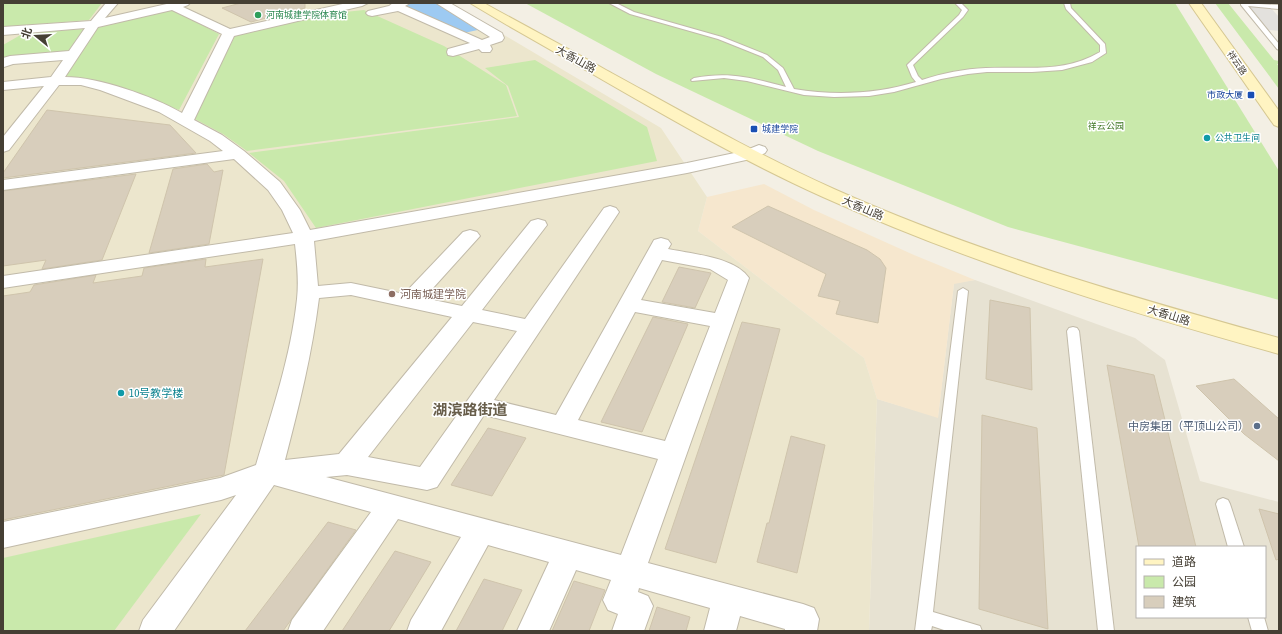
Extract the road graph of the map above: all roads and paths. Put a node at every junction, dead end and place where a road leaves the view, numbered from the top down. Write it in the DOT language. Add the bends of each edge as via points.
graph roads {
  1 [pos="112,3"];
  2 [pos="140,3"];
  3 [pos="362,3"];
  4 [pos="442,3"];
  5 [pos="476,3"];
  6 [pos="488,3"];
  7 [pos="612,3"];
  8 [pos="958,3"];
  9 [pos="1067,3"];
  10 [pos="1195,3"];
  11 [pos="178,4"];
  12 [pos="397,5"];
  13 [pos="1279,7"];
  14 [pos="372,13"];
  15 [pos="426,20"];
  16 [pos="94,24"];
  17 [pos="406,24"];
  18 [pos="3,30"];
  19 [pos="229,33"];
  20 [pos="1267,34"];
  21 [pos="1279,35"];
  22 [pos="481,36"];
  23 [pos="440,39"];
  24 [pos="1279,48"];
  25 [pos="453,52"];
  26 [pos="72,55"];
  27 [pos="38,59"];
  28 [pos="4,63"];
  29 [pos="15,76"];
  30 [pos="3,79"];
  31 [pos="694,80"];
  32 [pos="55,81"];
  33 [pos="922,82"];
  34 [pos="791,89"];
  35 [pos="186,120"];
  36 [pos="1279,122"];
  37 [pos="3,147"];
  38 [pos="754,152"];
  39 [pos="238,154"];
  40 [pos="3,185"];
  41 [pos="610,212"];
  42 [pos="538,225"];
  43 [pos="470,236"];
  44 [pos="304,237"];
  45 [pos="3,282"];
  46 [pos="963,291"];
  47 [pos="308,293"];
  48 [pos="409,301"];
  49 [pos="629,304"];
  50 [pos="466,314"];
  51 [pos="723,322"];
  52 [pos="531,327"];
  53 [pos="1073,331"];
  54 [pos="1279,332"];
  55 [pos="1279,346"];
  56 [pos="478,405"];
  57 [pos="562,426"];
  58 [pos="674,453"];
  59 [pos="347,464"];
  60 [pos="268,472"];
  61 [pos="1223,504"];
  62 [pos="391,506"];
  63 [pos="481,530"];
  64 [pos="3,535"];
  65 [pos="1236,546"];
  66 [pos="568,554"];
  67 [pos="630,572"];
  68 [pos="728,598"];
  69 [pos="1256,618"];
  70 [pos="924,624"];
  71 [pos="155,631"];
  72 [pos="304,631"];
  73 [pos="424,631"];
  74 [pos="533,631"];
  75 [pos="628,631"];
  76 [pos="720,631"];
  77 [pos="801,631"];
  78 [pos="974,631"];
  79 [pos="1106,631"];
  80 [pos="1260,631"];
  1 -- 16 [label="street"];
  2 -- 11 [label="street"];
  3 -- 19 [label="street"];
  4 -- 22 [label="street"];
  5 -- 38 [label="main road, 大香山路" via="709,134"];
  6 -- 38 [label="main road, 大香山路"];
  7 -- 34 [label="lane" via="632,13 720,38 765,56 781,69"];
  8 -- 33 [label="lane" via="965,10 961,16 910,65 915,77"];
  9 -- 33 [label="lane" via="1068,8 1103,45 1103,53 1092,60 1059,69 986,70"];
  10 -- 36 [label="main road, 祥云路"];
  11 -- 16 [label="street"];
  11 -- 19 [label="street"];
  12 -- 14 [label="street"];
  12 -- 15 [label="street"];
  13 -- 20 [label="lane" via="1243,4"];
  15 -- 17 [label="street"];
  15 -- 22 [label="street"];
  16 -- 18 [label="street"];
  16 -- 26 [label="street"];
  19 -- 35 [label="street"];
  20 -- 21 [label="lane"];
  20 -- 24 [label="lane"];
  22 -- 23 [label="street"];
  22 -- 25 [label="street"];
  26 -- 27 [label="street"];
  26 -- 32 [label="street"];
  27 -- 28 [label="street" via="10,60"];
  27 -- 29 [label="street"];
  29 -- 30 [label="street"];
  29 -- 32 [label="street"];
  31 -- 34 [label="lane" via="711,76 734,77"];
  32 -- 35 [label="street" via="81,81 105,87"];
  32 -- 37 [label="street"];
  33 -- 34 [label="lane" via="872,93 816,94"];
  35 -- 39 [label="street"];
  38 -- 44 [label="street" via="687,168"];
  38 -- 54 [label="main road, 大香山路" via="987,247"];
  38 -- 55 [label="main road, 大香山路" via="828,192 961,247 1147,308"];
  39 -- 40 [label="street"];
  39 -- 44 [label="street" via="274,186 291,210"];
  41 -- 52 [label="street"];
  42 -- 50 [label="street"];
  43 -- 48 [label="street"];
  44 -- 45 [label="street"];
  44 -- 47 [label="street"];
  46 -- 70 [label="lane"];
  47 -- 48 [label="street" via="350,289"];
  47 -- 60 [label="street" via="295,373"];
  48 -- 50 [label="street"];
  49 -- 51 [label="street"];
  49 -- 51 [label="street" via="658,248 716,264 739,278"];
  49 -- 57 [label="street"];
  50 -- 52 [label="street"];
  50 -- 59 [label="street"];
  51 -- 58 [label="street"];
  52 -- 56 [label="street"];
  53 -- 79 [label="lane"];
  56 -- 57 [label="street"];
  56 -- 59 [label="street" via="427,479"];
  57 -- 58 [label="street"];
  58 -- 67 [label="street"];
  59 -- 60 [label="street"];
  60 -- 62 [label="street"];
  60 -- 64 [label="street" via="221,490"];
  60 -- 71 [label="street"];
  61 -- 65 [label="lane"];
  62 -- 63 [label="street"];
  62 -- 72 [label="street"];
  63 -- 66 [label="street"];
  63 -- 73 [label="street"];
  66 -- 67 [label="street"];
  66 -- 74 [label="street"];
  67 -- 68 [label="street"];
  67 -- 75 [label="street" via="619,600 637,606"];
  68 -- 76 [label="street"];
  68 -- 77 [label="street" via="803,619"];
  69 -- 80 [label="lane"];
  70 -- 78 [label="lane"];
}
